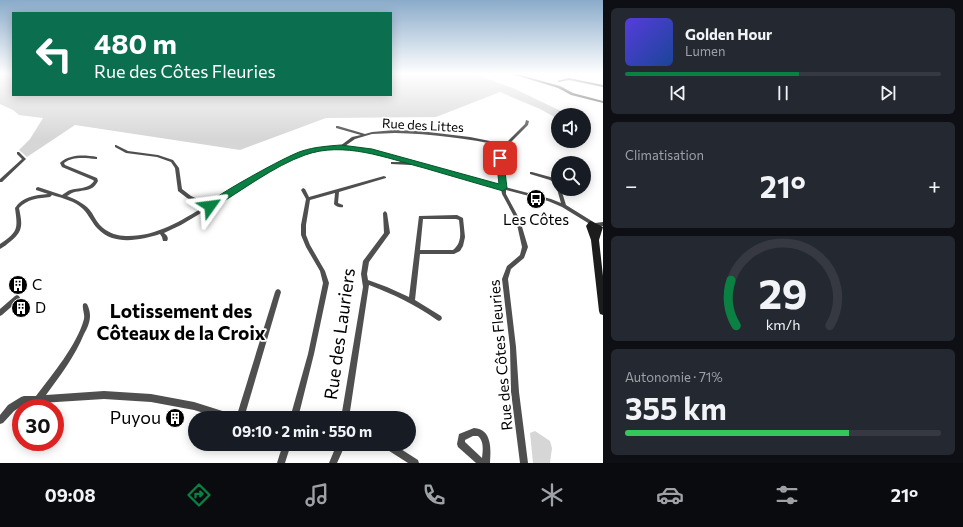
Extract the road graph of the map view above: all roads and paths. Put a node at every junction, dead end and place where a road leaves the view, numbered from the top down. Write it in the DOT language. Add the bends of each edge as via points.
graph roads {
  1 [pos="578,96"];
  2 [pos="603,102"];
  3 [pos="527,121"];
  4 [pos="337,127"];
  5 [pos="365,135"];
  6 [pos="506,145"];
  7 [pos="116,146"];
  8 [pos="341,147"];
  9 [pos="18,153"];
  10 [pos="96,158"];
  11 [pos="392,163"];
  12 [pos="414,163"];
  13 [pos="532,173"];
  14 [pos="384,177"];
  15 [pos="551,179"];
  16 [pos="0,181"];
  17 [pos="503,188"];
  18 [pos="38,189"];
  19 [pos="303,190"];
  20 [pos="337,191"];
  21 [pos="53,195"];
  22 [pos="561,196"];
  23 [pos="62,197"];
  24 [pos="308,199"];
  25 [pos="210,206"];
  26 [pos="341,206"];
  27 [pos="564,206"];
  28 [pos="385,213"];
  29 [pos="597,227"];
  30 [pos="161,232"];
  31 [pos="165,240"];
  32 [pos="0,247"];
  33 [pos="418,252"];
  34 [pos="366,282"];
  35 [pos="278,292"];
  36 [pos="17,298"];
  37 [pos="412,300"];
  38 [pos="85,306"];
  39 [pos="603,311"];
  40 [pos="0,313"];
  41 [pos="439,318"];
  42 [pos="39,398"];
  43 [pos="210,411"];
  44 [pos="242,411"];
  45 [pos="296,411"];
  46 [pos="346,411"];
  47 [pos="0,420"];
  48 [pos="285,451"];
  49 [pos="337,451"];
  50 [pos="397,451"];
  51 [pos="281,463"];
  52 [pos="333,463"];
  53 [pos="415,463"];
  54 [pos="482,463"];
  55 [pos="486,463"];
  56 [pos="524,463"];
  1 -- 2 [label="street"];
  3 -- 6 [label="street, Rue des Côtes Fleuries"];
  4 -- 5 [label="street"];
  5 -- 6 [label="street, Rue des Littes" via="379,132 428,133"];
  5 -- 8 [label="street, Rue des Littes"];
  6 -- 17 [label="street, Rue des Côtes Fleuries" via="500,158"];
  7 -- 25 [label="street" via="127,152 158,156 172,161 177,168 180,190"];
  8 -- 12 [label="street"];
  8 -- 25 [label="street" via="296,155"];
  9 -- 16 [label="street" via="24,159"];
  10 -- 23 [label="street" via="70,158 62,163 95,179 96,182 91,187"];
  11 -- 12 [label="street"];
  12 -- 17 [label="street"];
  13 -- 15 [label="street"];
  14 -- 20 [label="street"];
  17 -- 27 [label="street"];
  17 -- 56 [label="street, Rue des Côtes Fleuries" via="518,220 525,247 522,256 509,268 505,279 513,347 515,399"];
  18 -- 21 [label="street"];
  19 -- 24 [label="street"];
  20 -- 24 [label="street"];
  20 -- 26 [label="street" via="336,204"];
  21 -- 23 [label="street"];
  21 -- 32 [label="street" via="32,198 19,205 17,208 20,228 17,234"];
  22 -- 27 [label="street"];
  23 -- 30 [label="street" via="85,208 102,231 113,235 126,238"];
  24 -- 45 [label="street" via="304,224 305,240 324,271 326,283"];
  25 -- 30 [label="street"];
  27 -- 29 [label="street"];
  28 -- 34 [label="street, Rue des Lauriers" via="387,233 366,260"];
  29 -- 39 [label="street" via="595,240"];
  30 -- 31 [label="street"];
  33 -- 33 [label="street" via="420,217 461,219 460,249 454,252"];
  33 -- 37 [label="street"];
  34 -- 37 [label="street"];
  34 -- 46 [label="street, Rue des Lauriers"];
  35 -- 44 [label="street"];
  36 -- 40 [label="street"];
  37 -- 41 [label="street"];
  38 -- 42 [label="street" via="87,317 80,336"];
  42 -- 43 [label="street" via="151,398"];
  42 -- 47 [label="street" via="24,400"];
  48 -- 51 [label="street"];
  49 -- 52 [label="street"];
  50 -- 53 [label="street"];
  54 -- 55 [label="street" via="461,444 462,437 474,432 483,436 486,442"];
}
